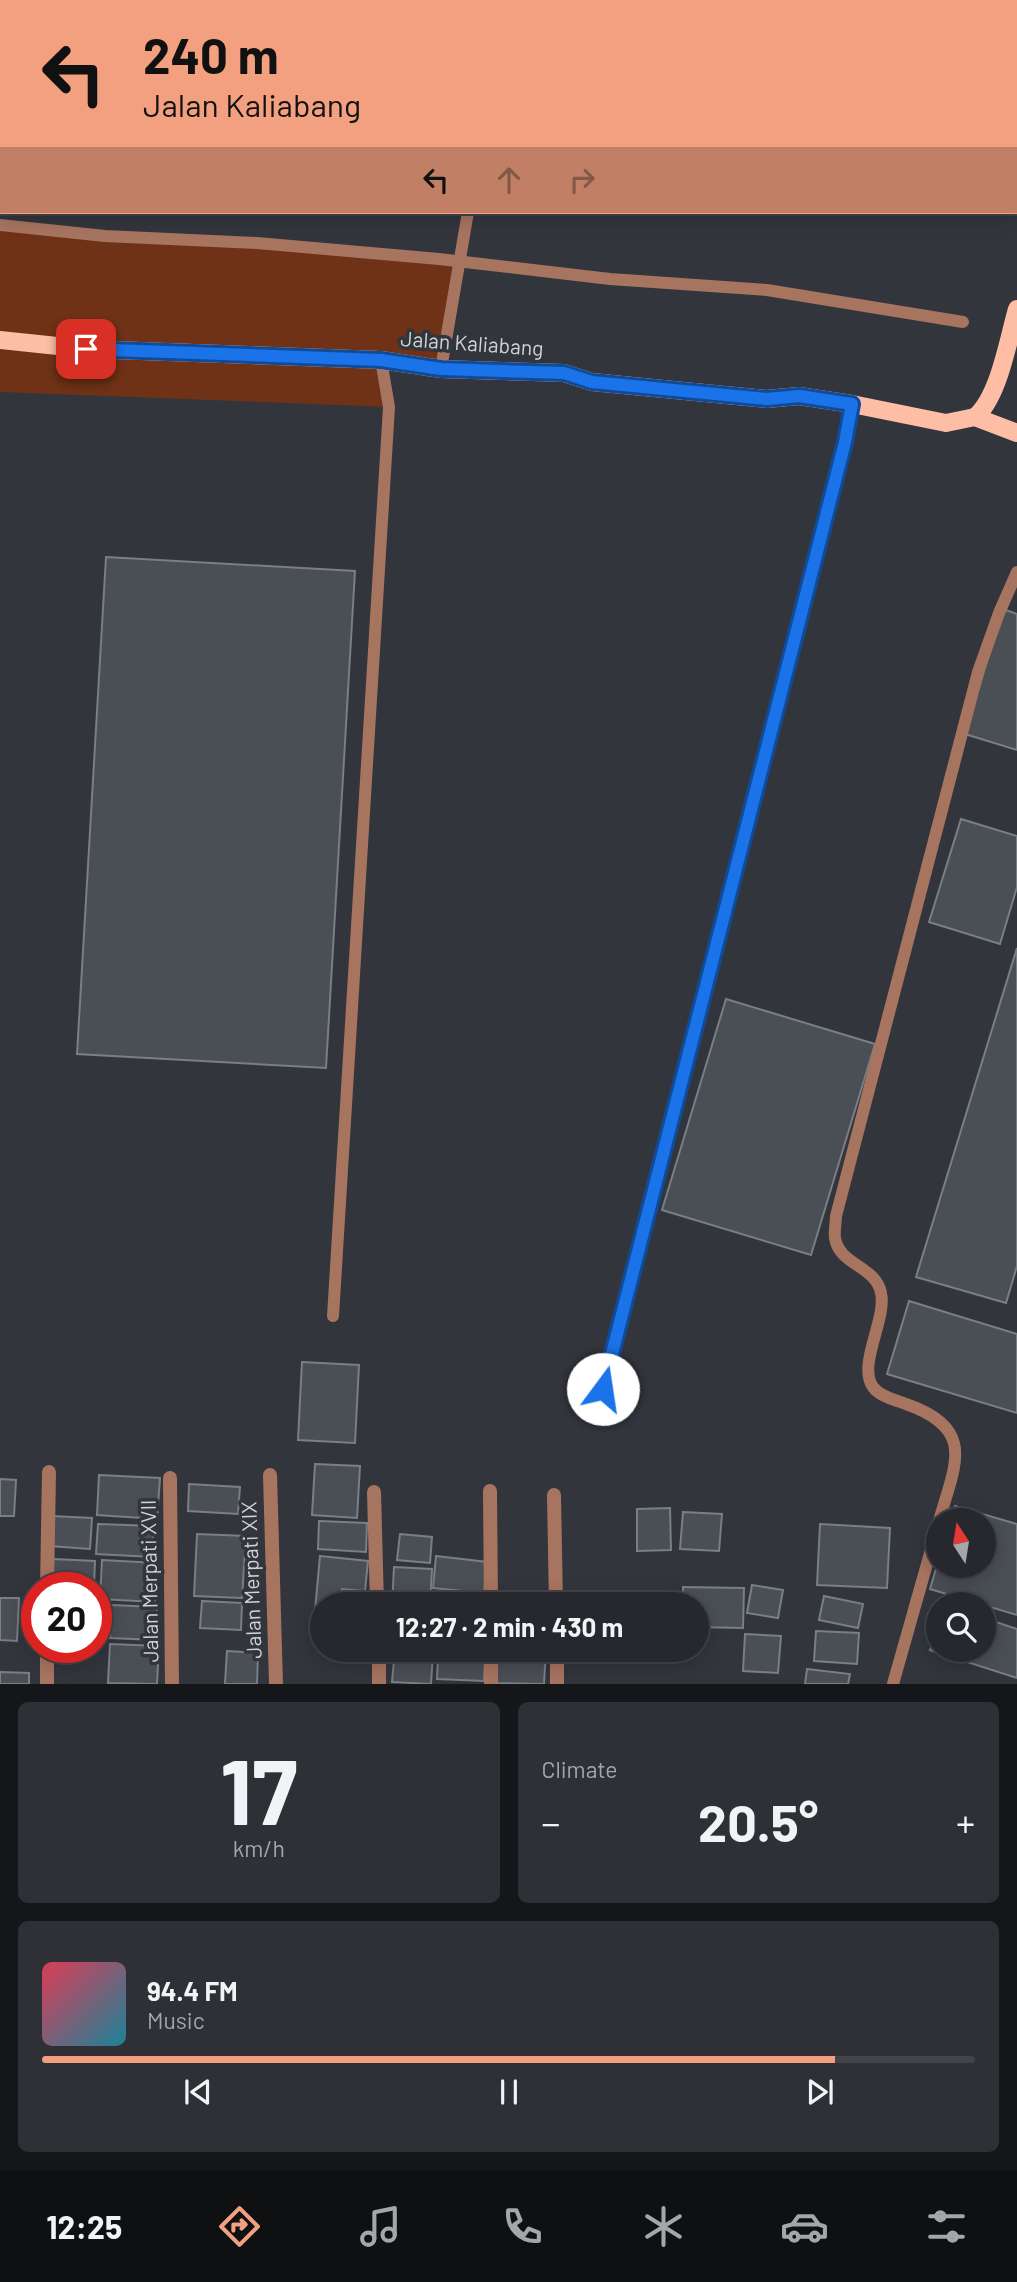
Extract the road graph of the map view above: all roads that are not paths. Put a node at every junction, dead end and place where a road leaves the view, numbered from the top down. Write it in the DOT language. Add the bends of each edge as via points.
graph roads {
  1 [pos="468,214"];
  2 [pos="0,225"];
  3 [pos="460,263"];
  4 [pos="1017,309"];
  5 [pos="963,322"];
  6 [pos="0,340"];
  7 [pos="381,360"];
  8 [pos="441,369"];
  9 [pos="852,404"];
  10 [pos="975,417"];
  11 [pos="1017,433"];
  12 [pos="1017,572"];
  13 [pos="333,1316"];
  14 [pos="603,1389"];
  15 [pos="48,1472"];
  16 [pos="270,1475"];
  17 [pos="170,1478"];
  18 [pos="490,1491"];
  19 [pos="374,1492"];
  20 [pos="554,1495"];
  21 [pos="943,1508"];
  22 [pos="926,1568"];
  23 [pos="47,1572"];
  24 [pos="377,1592"];
  25 [pos="491,1592"];
  26 [pos="556,1592"];
  27 [pos="379,1662"];
  28 [pos="491,1662"];
  29 [pos="557,1662"];
  30 [pos="47,1663"];
  31 [pos="47,1684"];
  32 [pos="172,1684"];
  33 [pos="276,1684"];
  34 [pos="380,1684"];
  35 [pos="491,1684"];
  36 [pos="557,1684"];
  37 [pos="893,1684"];
  1 -- 3 [label="lane"];
  2 -- 3 [label="lane"];
  3 -- 5 [label="lane" via="767,290"];
  3 -- 8 [label="lane"];
  4 -- 10 [label="main road" via="992,396"];
  6 -- 7 [label="main road, Jalan Kaliabang" via="86,349"];
  7 -- 8 [label="main road, Jalan Kaliabang"];
  7 -- 13 [label="lane" via="389,407"];
  8 -- 9 [label="main road, Jalan Kaliabang" via="564,373 592,382 767,399 799,396"];
  9 -- 10 [label="main road, Jalan Kaliabang" via="946,424"];
  9 -- 14 [label="lane"];
  10 -- 11 [label="main road"];
  12 -- 21 [label="lane" via="978,672 836,1216 835,1238 841,1254 872,1275 881,1289 883,1304 869,1356 872,1386 885,1396 923,1410 944,1424 953,1439 956,1460"];
  15 -- 23 [label="street"];
  16 -- 33 [label="street, Jalan Merpati XIX"];
  17 -- 32 [label="street, Jalan Merpati XVII"];
  18 -- 25 [label="street"];
  19 -- 24 [label="street"];
  20 -- 26 [label="street"];
  22 -- 37 [label="lane"];
  27 -- 34 [label="street"];
  28 -- 35 [label="street"];
  29 -- 36 [label="street"];
  30 -- 31 [label="street"];
}
